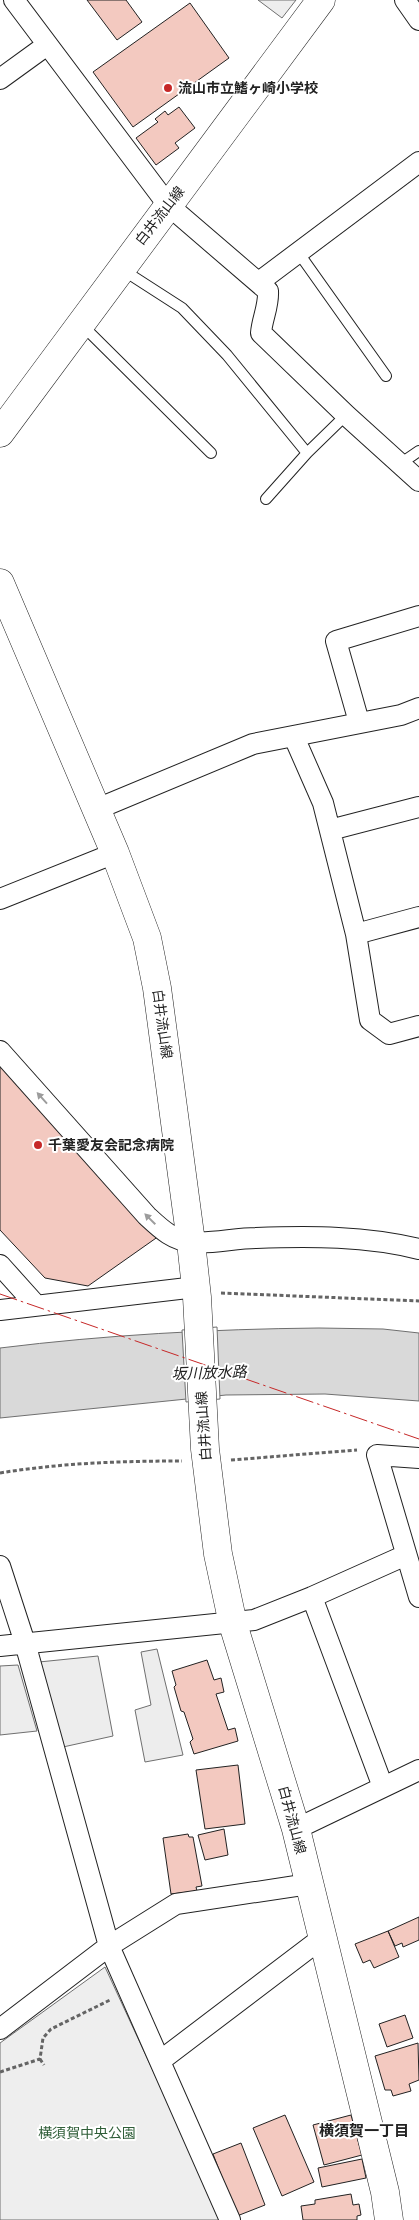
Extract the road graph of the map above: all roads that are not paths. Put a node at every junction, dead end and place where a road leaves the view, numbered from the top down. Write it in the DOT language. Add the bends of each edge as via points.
graph roads {
  1 [pos="14,0"];
  2 [pos="320,0"];
  3 [pos="405,0"];
  4 [pos="419,20"];
  5 [pos="47,45"];
  6 [pos="0,79"];
  7 [pos="419,162"];
  8 [pos="168,205"];
  9 [pos="298,252"];
  10 [pos="120,269"];
  11 [pos="259,282"];
  12 [pos="81,324"];
  13 [pos="386,376"];
  14 [pos="346,415"];
  15 [pos="0,433"];
  16 [pos="419,451"];
  17 [pos="211,453"];
  18 [pos="307,453"];
  19 [pos="400,464"];
  20 [pos="419,481"];
  21 [pos="266,499"];
  22 [pos="0,583"];
  23 [pos="419,616"];
  24 [pos="419,708"];
  25 [pos="359,722"];
  26 [pos="294,737"];
  27 [pos="419,807"];
  28 [pos="97,810"];
  29 [pos="330,830"];
  30 [pos="115,853"];
  31 [pos="0,899"];
  32 [pos="419,917"];
  33 [pos="356,934"];
  34 [pos="419,1026"];
  35 [pos="0,1051"];
  36 [pos="192,1242"];
  37 [pos="419,1249"];
  38 [pos="0,1264"];
  39 [pos="204,1292"];
  40 [pos="35,1304"];
  41 [pos="0,1310"];
  42 [pos="419,1458"];
  43 [pos="406,1555"];
  44 [pos="0,1566"];
  45 [pos="312,1597"];
  46 [pos="419,1597"];
  47 [pos="233,1624"];
  48 [pos="25,1643"];
  49 [pos="0,1646"];
  50 [pos="419,1770"];
  51 [pos="384,1787"];
  52 [pos="296,1829"];
  53 [pos="308,1884"];
  54 [pos="322,1938"];
  55 [pos="109,1946"];
  56 [pos="0,2029"];
  57 [pos="160,2061"];
  58 [pos="230,2220"];
  59 [pos="388,2220"];
  1 -- 5 [label="street"];
  2 -- 8 [label="main road, 白井流山線"];
  3 -- 4 [label="street"];
  5 -- 6 [label="street"];
  5 -- 8 [label="street"];
  7 -- 9 [label="street"];
  8 -- 10 [label="main road, 白井流山線"];
  8 -- 11 [label="street"];
  9 -- 11 [label="street"];
  9 -- 13 [label="lane"];
  10 -- 12 [label="main road, 白井流山線"];
  10 -- 18 [label="lane" via="182,308 226,354"];
  11 -- 14 [label="street" via="268,291 269,301 261,333"];
  12 -- 15 [label="main road, 白井流山線"];
  12 -- 17 [label="lane"];
  14 -- 18 [label="lane"];
  14 -- 19 [label="street"];
  16 -- 19 [label="lane"];
  18 -- 21 [label="lane"];
  19 -- 20 [label="street"];
  22 -- 28 [label="main road, 白井流山線"];
  23 -- 25 [label="street" via="336,641"];
  24 -- 25 [label="street" via="401,715"];
  25 -- 26 [label="street"];
  26 -- 28 [label="street" via="253,744"];
  26 -- 29 [label="street" via="323,802"];
  27 -- 29 [label="street"];
  28 -- 30 [label="main road, 白井流山線"];
  29 -- 33 [label="street"];
  30 -- 31 [label="street"];
  30 -- 36 [label="main road, 白井流山線" via="146,938 157,988"];
  32 -- 33 [label="street"];
  33 -- 34 [label="street" via="370,1020 389,1034"];
  36 -- 35 [label="street, one-way" via="167,1235 147,1216"];
  36 -- 37 [label="street" via="320,1236 372,1240"];
  36 -- 39 [label="main road, 白井流山線"];
  38 -- 40 [label="street"];
  39 -- 40 [label="street"];
  39 -- 47 [label="main road, 白井流山線" via="205,1450 218,1554"];
  40 -- 41 [label="street"];
  42 -- 43 [label="street" via="377,1455"];
  43 -- 45 [label="street"];
  43 -- 46 [label="street"];
  44 -- 48 [label="street"];
  45 -- 47 [label="street" via="254,1620"];
  45 -- 51 [label="street"];
  47 -- 48 [label="street"];
  47 -- 52 [label="main road, 白井流山線"];
  48 -- 49 [label="street"];
  48 -- 55 [label="street"];
  50 -- 51 [label="street"];
  51 -- 52 [label="street"];
  52 -- 53 [label="main road, 白井流山線"];
  53 -- 54 [label="main road, 白井流山線"];
  53 -- 55 [label="street" via="176,1904"];
  54 -- 57 [label="street"];
  54 -- 59 [label="main road, 白井流山線" via="385,2192"];
  55 -- 56 [label="street"];
  55 -- 57 [label="street"];
  57 -- 58 [label="street"];
}
